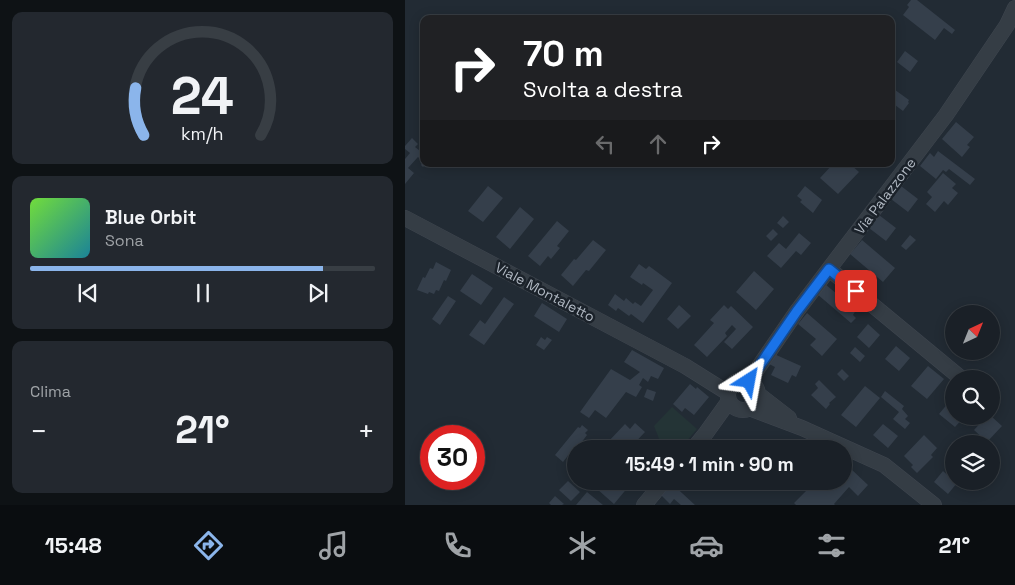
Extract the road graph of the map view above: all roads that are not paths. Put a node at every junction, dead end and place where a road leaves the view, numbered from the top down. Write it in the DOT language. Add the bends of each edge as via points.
graph roads {
  1 [pos="1015,8"];
  2 [pos="405,218"];
  3 [pos="829,269"];
  4 [pos="951,370"];
  5 [pos="749,381"];
  6 [pos="758,394"];
  7 [pos="736,399"];
  8 [pos="802,428"];
  9 [pos="700,440"];
  10 [pos="656,490"];
  11 [pos="644,505"];
  12 [pos="934,505"];
  1 -- 3 [label="street, Via Palazzone" via="946,115"];
  2 -- 7 [label="street, Viale Montaletto" via="685,366"];
  3 -- 4 [label="street"];
  3 -- 5 [label="street, Via Palazzone"];
  5 -- 6 [label="street" via="757,388"];
  5 -- 7 [label="street" via="741,380"];
  6 -- 7 [label="street" via="756,402"];
  6 -- 8 [label="street"];
  7 -- 8 [label="street, Viale Montaletto"];
  7 -- 9 [label="street"];
  8 -- 12 [label="street" via="883,465"];
  10 -- 11 [label="street"];
}
